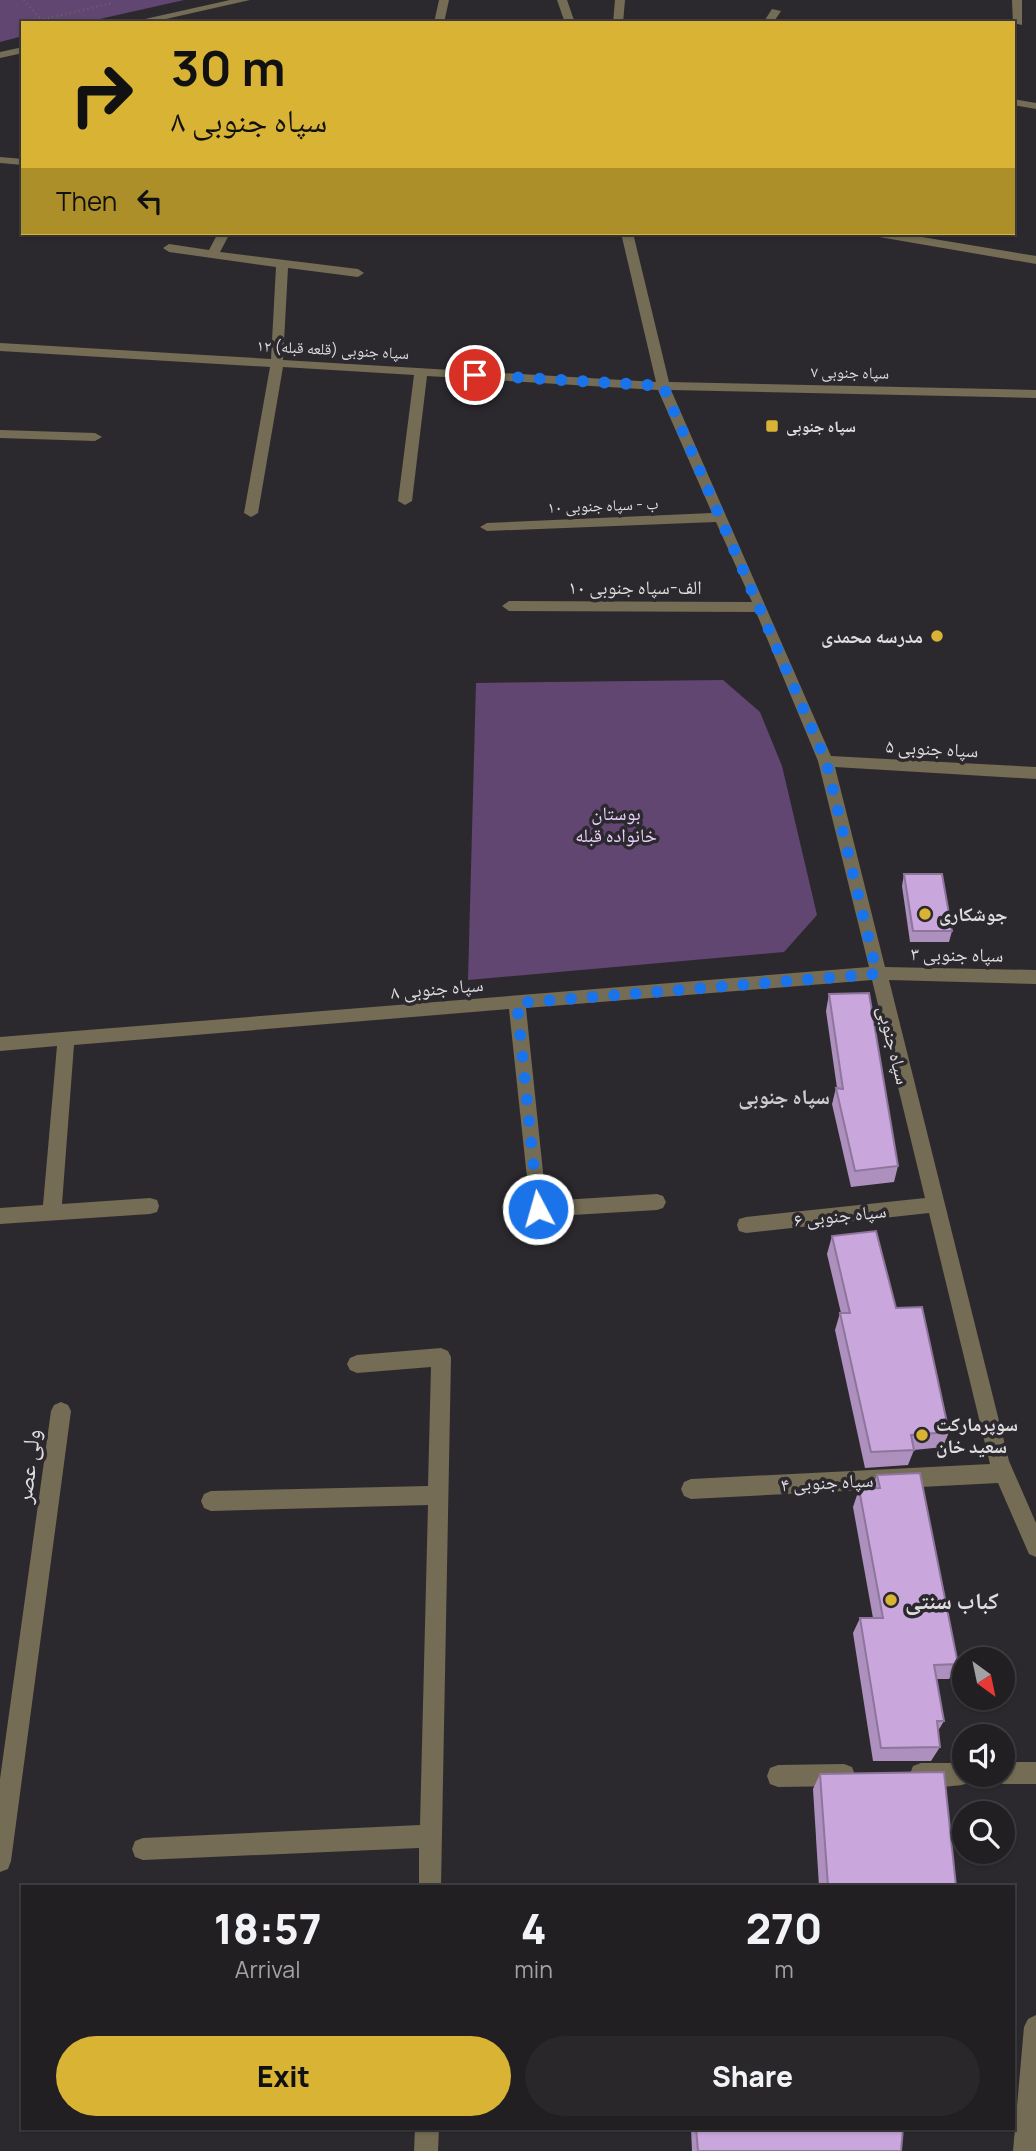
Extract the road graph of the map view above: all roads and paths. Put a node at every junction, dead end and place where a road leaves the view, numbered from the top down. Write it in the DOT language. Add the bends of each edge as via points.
graph roads {
  1 [pos="24,0"];
  2 [pos="124,0"];
  3 [pos="245,0"];
  4 [pos="444,0"];
  5 [pos="562,0"];
  6 [pos="620,0"];
  7 [pos="1017,0"];
  8 [pos="218,5"];
  9 [pos="776,11"];
  10 [pos="43,21"];
  11 [pos="142,21"];
  12 [pos="212,21"];
  13 [pos="439,21"];
  14 [pos="569,21"];
  15 [pos="618,21"];
  16 [pos="769,21"];
  17 [pos="1018,23"];
  18 [pos="19,53"];
  19 [pos="0,55"];
  20 [pos="1015,102"];
  21 [pos="1036,106"];
  22 [pos="0,160"];
  23 [pos="21,162"];
  24 [pos="223,235"];
  25 [pos="626,235"];
  26 [pos="892,235"];
  27 [pos="169,248"];
  28 [pos="213,254"];
  29 [pos="1033,257"];
  30 [pos="282,264"];
  31 [pos="358,273"];
  32 [pos="0,347"];
  33 [pos="277,363"];
  34 [pos="421,372"];
  35 [pos="663,386"];
  36 [pos="1036,394"];
  37 [pos="0,434"];
  38 [pos="95,437"];
  39 [pos="405,501"];
  40 [pos="251,513"];
  41 [pos="721,517"];
  42 [pos="487,527"];
  43 [pos="509,606"];
  44 [pos="761,607"];
  45 [pos="826,761"];
  46 [pos="1036,773"];
  47 [pos="877,974"];
  48 [pos="1036,976"];
  49 [pos="517,1003"];
  50 [pos="66,1039"];
  51 [pos="0,1044"];
  52 [pos="657,1202"];
  53 [pos="934,1205"];
  54 [pos="150,1206"];
  55 [pos="52,1213"];
  56 [pos="0,1216"];
  57 [pos="746,1225"];
  58 [pos="357,1364"];
  59 [pos="61,1410"];
  60 [pos="1004,1473"];
  61 [pos="691,1489"];
  62 [pos="439,1495"];
  63 [pos="211,1501"];
  64 [pos="1036,1547"];
  65 [pos="1015,1773"];
  66 [pos="1036,1773"];
  67 [pos="898,1774"];
  68 [pos="952,1774"];
  69 [pos="871,1775"];
  70 [pos="778,1776"];
  71 [pos="430,1836"];
  72 [pos="143,1849"];
  73 [pos="0,1861"];
  74 [pos="430,1885"];
  75 [pos="1036,2027"];
  76 [pos="427,2130"];
  77 [pos="426,2151"];
  78 [pos="1025,2151"];
  1 -- 10 [label="path"];
  2 -- 10 [label="path"];
  3 -- 8 [label="street"];
  4 -- 13 [label="street"];
  5 -- 14 [label="street"];
  6 -- 15 [label="street"];
  7 -- 17 [label="street"];
  8 -- 11 [label="street"];
  8 -- 12 [label="street"];
  9 -- 16 [label="street"];
  18 -- 19 [label="street"];
  20 -- 21 [label="street"];
  22 -- 23 [label="street"];
  24 -- 28 [label="street"];
  25 -- 35 [label="street, سپاه جنوبی"];
  26 -- 29 [label="street"];
  27 -- 28 [label="street"];
  28 -- 30 [label="street"];
  30 -- 31 [label="street"];
  30 -- 33 [label="street"];
  32 -- 33 [label="street, ۱۲ سپاه جنوبی (قلعه قبله)"];
  33 -- 34 [label="street, ۱۲ سپاه جنوبی (قلعه قبله)"];
  33 -- 40 [label="street"];
  34 -- 35 [label="street, ۱۲ سپاه جنوبی (قلعه قبله)"];
  34 -- 39 [label="street"];
  35 -- 36 [label="street, ۷ سپاه جنوبی"];
  35 -- 41 [label="street, سپاه جنوبی"];
  37 -- 38 [label="street"];
  41 -- 42 [label="street, ۱۰ ب - سپاه جنوبی"];
  41 -- 44 [label="street, سپاه جنوبی"];
  43 -- 44 [label="street, ۱۰ الف-سپاه جنوبی"];
  44 -- 45 [label="street, سپاه جنوبی"];
  45 -- 46 [label="street, ۵ سپاه جنوبی"];
  45 -- 47 [label="street, سپاه جنوبی"];
  47 -- 48 [label="street, ۳ سپاه جنوبی"];
  47 -- 49 [label="street, ۸ سپاه جنوبی"];
  47 -- 53 [label="street, سپاه جنوبی"];
  49 -- 50 [label="street, ۸ سپاه جنوبی"];
  49 -- 52 [label="street" via="538,1209"];
  50 -- 51 [label="street, ۸ سپاه جنوبی"];
  50 -- 55 [label="street"];
  53 -- 57 [label="street, ۶ سپاه جنوبی"];
  53 -- 60 [label="street, سپاه جنوبی"];
  54 -- 55 [label="street"];
  55 -- 56 [label="street"];
  58 -- 62 [label="street" via="441,1357"];
  59 -- 73 [label="street, ولی عصر"];
  60 -- 61 [label="street, ۴ سپاه جنوبی"];
  60 -- 64 [label="street, سپاه جنوبی"];
  62 -- 63 [label="street"];
  62 -- 71 [label="street"];
  65 -- 66 [label="street"];
  67 -- 68 [label="street"];
  69 -- 70 [label="street"];
  71 -- 72 [label="street"];
  71 -- 74 [label="street"];
  75 -- 78 [label="street"];
  76 -- 77 [label="street"];
}
